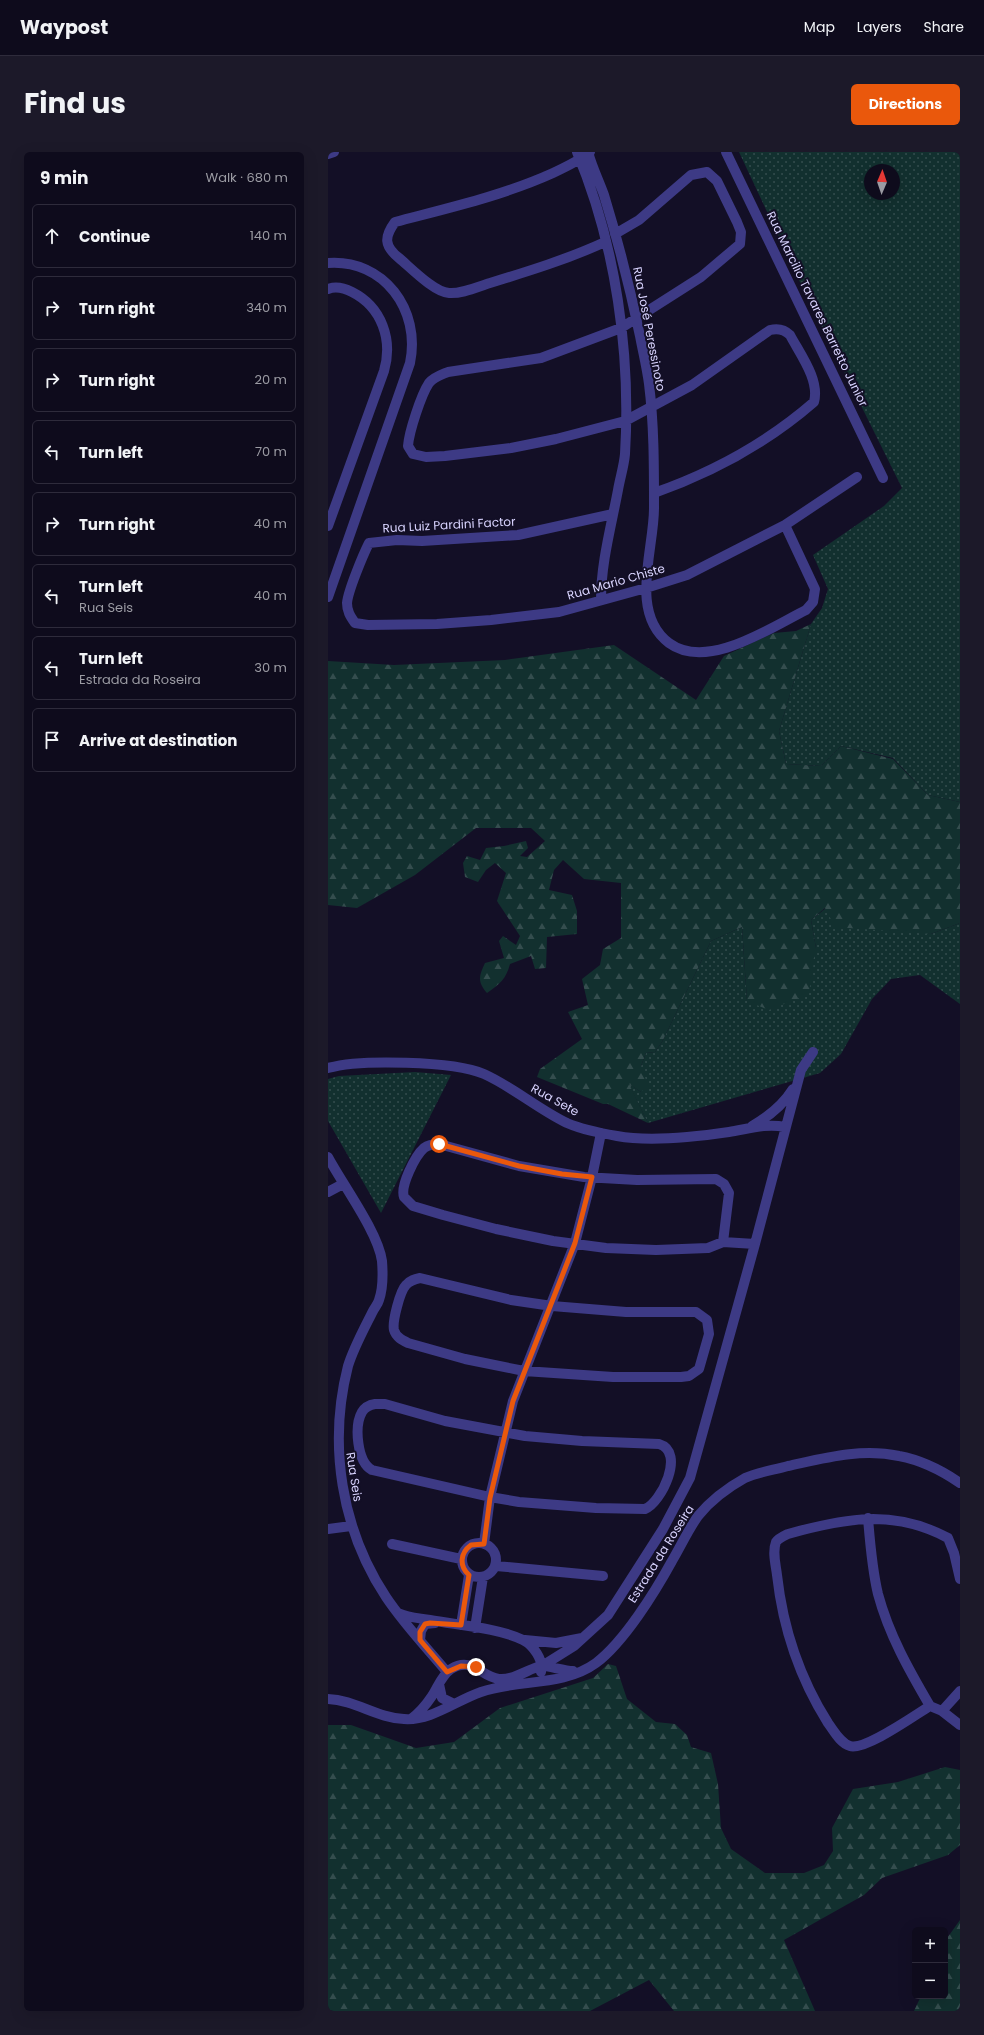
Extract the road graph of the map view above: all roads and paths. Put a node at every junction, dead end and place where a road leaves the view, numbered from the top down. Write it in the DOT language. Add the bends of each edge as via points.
graph roads {
  1 [pos="334,152"];
  2 [pos="726,152"];
  3 [pos="328,154"];
  4 [pos="584,154"];
  5 [pos="615,234"];
  6 [pos="606,242"];
  7 [pos="328,263"];
  8 [pos="328,289"];
  9 [pos="636,319"];
  10 [pos="621,328"];
  11 [pos="651,408"];
  12 [pos="625,421"];
  13 [pos="857,477"];
  14 [pos="883,478"];
  15 [pos="654,493"];
  16 [pos="613,514"];
  17 [pos="785,525"];
  18 [pos="328,526"];
  19 [pos="646,588"];
  20 [pos="328,597"];
  21 [pos="601,600"];
  22 [pos="355,623"];
  23 [pos="813,1052"];
  24 [pos="328,1063"];
  25 [pos="342,1065"];
  26 [pos="328,1068"];
  27 [pos="797,1082"];
  28 [pos="785,1127"];
  29 [pos="746,1129"];
  30 [pos="601,1133"];
  31 [pos="328,1157"];
  32 [pos="592,1177"];
  33 [pos="343,1184"];
  34 [pos="328,1192"];
  35 [pos="723,1242"];
  36 [pos="575,1243"];
  37 [pos="755,1244"];
  38 [pos="552,1306"];
  39 [pos="524,1371"];
  40 [pos="505,1432"];
  41 [pos="960,1483"];
  42 [pos="490,1498"];
  43 [pos="868,1518"];
  44 [pos="351,1526"];
  45 [pos="328,1529"];
  46 [pos="392,1544"];
  47 [pos="484,1544"];
  48 [pos="462,1559"];
  49 [pos="496,1566"];
  50 [pos="469,1575"];
  51 [pos="603,1576"];
  52 [pos="483,1577"];
  53 [pos="960,1579"];
  54 [pos="398,1613"];
  55 [pos="439,1622"];
  56 [pos="461,1625"];
  57 [pos="475,1628"];
  58 [pos="584,1638"];
  59 [pos="420,1640"];
  60 [pos="522,1640"];
  61 [pos="542,1666"];
  62 [pos="579,1671"];
  63 [pos="447,1672"];
  64 [pos="486,1674"];
  65 [pos="531,1682"];
  66 [pos="439,1684"];
  67 [pos="489,1689"];
  68 [pos="960,1691"];
  69 [pos="328,1699"];
  70 [pos="454,1704"];
  71 [pos="930,1706"];
  72 [pos="942,1710"];
  73 [pos="411,1719"];
  74 [pos="958,1721"];
  1 -- 3 [label="street"];
  2 -- 14 [label="street, Rua Marcilio Tavares Barretto Junior"];
  4 -- 5 [label="street, Rua José Peressinoto" via="603,194"];
  4 -- 6 [label="street"];
  4 -- 6 [label="street" via="528,184 395,222 387,232 387,244 395,255 439,291 448,293 460,292 559,261"];
  5 -- 9 [label="street, Rua José Peressinoto" via="631,290"];
  5 -- 9 [label="street" via="639,220 691,175 702,172 717,181 741,232 740,244 735,250 701,277"];
  6 -- 10 [label="street"];
  7 -- 20 [label="street" via="356,266 385,282 406,310 412,341 410,363"];
  8 -- 18 [label="street" via="342,288 357,294 369,304 383,324 388,348 384,371"];
  9 -- 10 [label="street"];
  9 -- 11 [label="street, Rua José Peressinoto" via="649,383"];
  10 -- 12 [label="street" via="625,354"];
  10 -- 12 [label="street" via="541,358 448,372 435,377 429,384 409,434 408,446 413,454 426,457 446,456 511,448"];
  11 -- 12 [label="street"];
  11 -- 15 [label="street, Rua José Peressinoto"];
  11 -- 15 [label="street" via="692,385 770,330 778,329 787,331 790,335 816,391 814,402 763,439 715,467"];
  12 -- 16 [label="street" via="625,456"];
  13 -- 17 [label="street, Rua Mario Chiste"];
  15 -- 19 [label="street, Rua José Peressinoto"];
  16 -- 21 [label="street" via="601,575"];
  16 -- 22 [label="street, Rua Luiz Pardini Factor" via="518,536 369,543 347,602 349,615"];
  17 -- 19 [label="street, Rua Mario Chiste" via="687,575"];
  17 -- 19 [label="street, Rua José Peressinoto" via="815,589 813,602 806,610 739,643 708,653 679,650 658,633 647,609"];
  19 -- 21 [label="street, Rua Mario Chiste"];
  21 -- 22 [label="street, Rua Mario Chiste" via="558,612 491,620 437,624"];
  23 -- 27 [label="street" via="801,1070"];
  24 -- 25 [label="street, Rua Sete"];
  25 -- 26 [label="street, Rua Sete"];
  25 -- 30 [label="street, Rua Sete" via="419,1064 474,1070 568,1123"];
  27 -- 28 [label="street"];
  27 -- 29 [label="street" via="788,1098 775,1110"];
  28 -- 29 [label="street, Rua Sete" via="769,1125"];
  28 -- 37 [label="street"];
  29 -- 30 [label="street, Rua Sete" via="678,1137 620,1137"];
  30 -- 32 [label="street"];
  31 -- 33 [label="street, Rua Seis"];
  32 -- 35 [label="street" via="637,1180 711,1178 721,1181 729,1193"];
  32 -- 36 [label="street"];
  32 -- 36 [label="street" via="519,1166 439,1144 423,1149 403,1186 404,1197 413,1206 496,1229"];
  33 -- 34 [label="street"];
  33 -- 44 [label="street, Rua Seis" via="378,1244 383,1271 379,1301 349,1361 337,1414 338,1468 343,1502"];
  35 -- 36 [label="street" via="708,1248 656,1250 606,1248"];
  35 -- 37 [label="street"];
  36 -- 38 [label="street"];
  37 -- 58 [label="street" via="690,1478 669,1519 617,1603"];
  38 -- 39 [label="street"];
  38 -- 39 [label="street" via="511,1300 420,1278 412,1280 404,1287 393,1325 400,1339 465,1359"];
  38 -- 39 [label="street" via="626,1312 700,1313 707,1320 710,1329 699,1369 689,1376 652,1378 613,1378"];
  39 -- 40 [label="street"];
  40 -- 42 [label="street"];
  40 -- 42 [label="street" via="445,1421 380,1403 365,1408 359,1423 360,1456 368,1468"];
  40 -- 42 [label="street" via="582,1441 659,1444 664,1445 669,1451 672,1463 658,1497 645,1509 544,1505"];
  41 -- 62 [label="street, Estrada da Roseira" via="936,1468 918,1461 876,1452 832,1456 747,1477 728,1488 698,1516 634,1621 605,1655 596,1663"];
  42 -- 47 [label="street"];
  43 -- 53 [label="street" via="916,1524 948,1538"];
  43 -- 71 [label="street" via="874,1575 883,1609 895,1642"];
  43 -- 71 [label="street" via="800,1530 781,1537 776,1542 779,1596 791,1647 821,1711 841,1741 849,1746 867,1744"];
  44 -- 45 [label="street"];
  44 -- 54 [label="street, Rua Seis" via="370,1570"];
  46 -- 48 [label="street"];
  47 -- 48 [label="street" via="471,1545 464,1551"];
  47 -- 49 [label="street" via="495,1552"];
  48 -- 50 [label="street" via="463,1568"];
  49 -- 51 [label="street"];
  49 -- 52 [label="street" via="491,1573"];
  50 -- 52 [label="street"];
  50 -- 56 [label="street"];
  52 -- 57 [label="street"];
  54 -- 55 [label="street" via="406,1617"];
  54 -- 59 [label="street, Rua Seis"];
  55 -- 56 [label="street"];
  55 -- 59 [label="street" via="425,1624 420,1632"];
  56 -- 57 [label="street"];
  57 -- 60 [label="street"];
  58 -- 60 [label="street" via="556,1643"];
  58 -- 61 [label="street"];
  59 -- 63 [label="street, Rua Seis"];
  60 -- 61 [label="street" via="534,1649"];
  61 -- 62 [label="street, Estrada da Roseira" via="563,1671"];
  61 -- 64 [label="street" via="508,1678 493,1678"];
  61 -- 65 [label="street" via="540,1674"];
  62 -- 65 [label="street, Estrada da Roseira" via="565,1677"];
  63 -- 64 [label="street" via="467,1665 476,1667"];
  63 -- 66 [label="street"];
  64 -- 67 [label="street" via="490,1681"];
  65 -- 67 [label="street, Estrada da Roseira"];
  66 -- 70 [label="street" via="442,1698"];
  66 -- 73 [label="street" via="425,1706"];
  67 -- 70 [label="street, Estrada da Roseira"];
  68 -- 72 [label="street"];
  69 -- 73 [label="street, Estrada da Roseira" via="346,1701 397,1719"];
  70 -- 73 [label="street, Estrada da Roseira" via="425,1717"];
  71 -- 72 [label="street"];
  72 -- 74 [label="street"];
}
